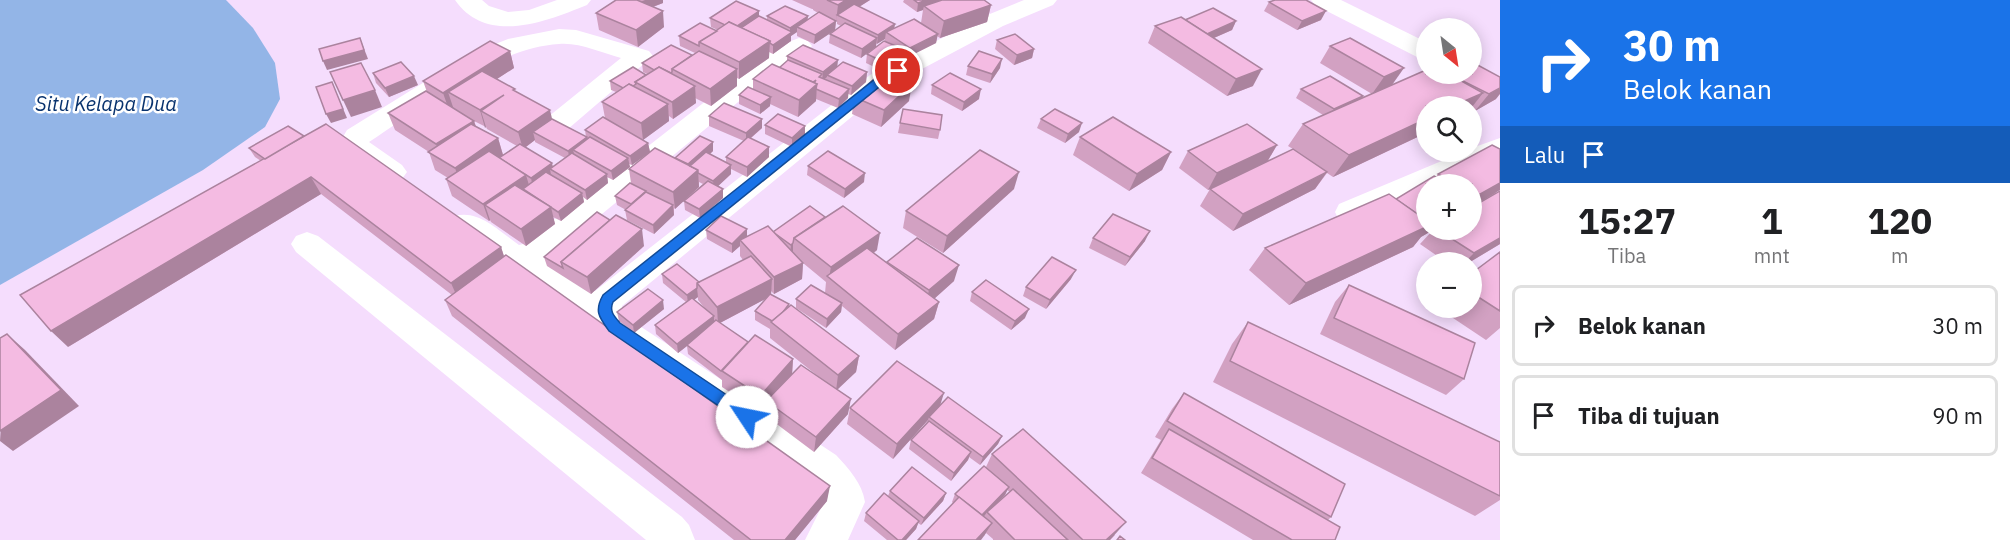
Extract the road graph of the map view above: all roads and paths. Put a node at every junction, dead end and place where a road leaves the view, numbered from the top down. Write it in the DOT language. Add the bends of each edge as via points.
graph roads {
  1 [pos="467,0"];
  2 [pos="579,0"];
  3 [pos="1045,0"];
  4 [pos="1323,0"];
  5 [pos="799,46"];
  6 [pos="1416,47"];
  7 [pos="558,123"];
  8 [pos="1500,147"];
  9 [pos="418,191"];
  10 [pos="446,210"];
  11 [pos="1320,225"];
  12 [pos="307,244"];
  13 [pos="524,256"];
  14 [pos="604,307"];
  15 [pos="674,540"];
  16 [pos="826,540"];
  1 -- 2 [label="street" via="490,17 516,21"];
  3 -- 14 [label="street" via="984,15 879,81 608,299"];
  4 -- 6 [label="street"];
  5 -- 13 [label="street" via="784,52 539,250"];
  7 -- 9 [label="street" via="640,57 576,37 559,36 517,44 477,60 354,142"];
  8 -- 11 [label="street"];
  10 -- 13 [label="street" via="510,255"];
  12 -- 15 [label="street"];
  13 -- 14 [label="street" via="532,267 564,291 583,302"];
  14 -- 16 [label="street" via="614,327 828,474 843,490 844,507"];
}
